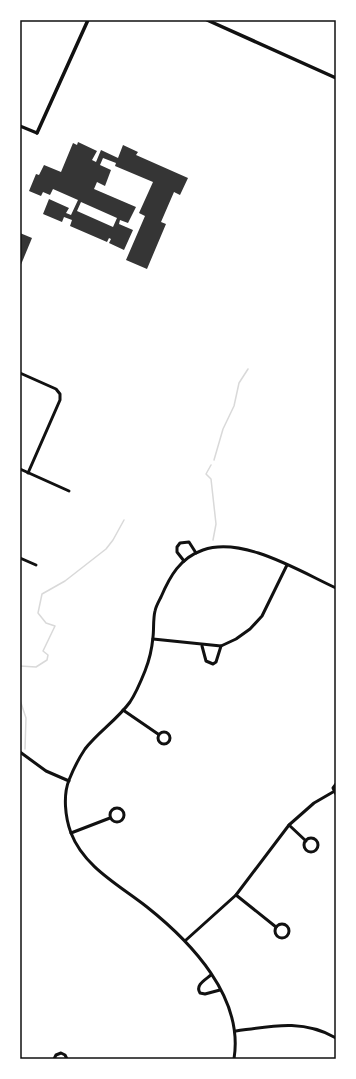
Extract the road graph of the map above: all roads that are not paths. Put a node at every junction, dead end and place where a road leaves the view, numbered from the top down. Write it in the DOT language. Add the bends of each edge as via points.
graph roads {
  1 [pos="88,20"];
  2 [pos="207,20"];
  3 [pos="336,78"];
  4 [pos="20,126"];
  5 [pos="37,133"];
  6 [pos="20,373"];
  7 [pos="20,469"];
  8 [pos="28,472"];
  9 [pos="68,491"];
  10 [pos="196,553"];
  11 [pos="20,558"];
  12 [pos="184,561"];
  13 [pos="36,565"];
  14 [pos="287,565"];
  15 [pos="336,588"];
  16 [pos="153,639"];
  17 [pos="202,646"];
  18 [pos="222,646"];
  19 [pos="123,710"];
  20 [pos="158,734"];
  21 [pos="20,752"];
  22 [pos="69,781"];
  23 [pos="336,784"];
  24 [pos="335,793"];
  25 [pos="110,818"];
  26 [pos="289,825"];
  27 [pos="71,833"];
  28 [pos="306,841"];
  29 [pos="236,895"];
  30 [pos="276,927"];
  31 [pos="186,940"];
  32 [pos="211,975"];
  33 [pos="220,990"];
  34 [pos="236,1031"];
  35 [pos="336,1038"];
  36 [pos="54,1059"];
  37 [pos="67,1059"];
  38 [pos="234,1059"];
  1 -- 5 [label="street"];
  2 -- 3 [label="street"];
  4 -- 5 [label="street"];
  6 -- 8 [label="street" via="56,389 60,394 60,400"];
  7 -- 8 [label="street"];
  8 -- 9 [label="street"];
  10 -- 12 [label="street"];
  10 -- 12 [label="street" via="189,542 180,543 176,552"];
  10 -- 14 [label="street" via="205,549 237,546"];
  11 -- 13 [label="street"];
  12 -- 16 [label="street" via="170,576 155,610"];
  14 -- 15 [label="street"];
  14 -- 18 [label="street" via="262,616 250,629"];
  16 -- 17 [label="street"];
  16 -- 19 [label="street" via="146,669 136,691"];
  17 -- 18 [label="street"];
  17 -- 18 [label="street" via="206,661 213,664"];
  19 -- 20 [label="street"];
  19 -- 22 [label="street" via="85,750"];
  20 -- 20 [label="street" via="160,744 170,741 170,736 166,732"];
  21 -- 22 [label="street" via="46,771"];
  22 -- 27 [label="street" via="66,802"];
  23 -- 24 [label="street" via="333,788"];
  24 -- 26 [label="street" via="314,804"];
  25 -- 25 [label="street" via="120,821 123,812 114,809 110,813"];
  25 -- 27 [label="street"];
  26 -- 28 [label="street"];
  26 -- 29 [label="street"];
  27 -- 31 [label="street" via="80,851 91,863"];
  28 -- 28 [label="street" via="304,845 307,850 317,848 315,839 310,838"];
  29 -- 30 [label="street"];
  29 -- 31 [label="street"];
  30 -- 30 [label="street" via="275,932 278,936 284,937 288,934 286,925"];
  31 -- 32 [label="street"];
  32 -- 33 [label="street"];
  32 -- 33 [label="street" via="198,990 205,994"];
  33 -- 34 [label="street" via="227,1002"];
  34 -- 35 [label="street" via="303,1025 324,1031"];
  34 -- 38 [label="street"];
  36 -- 37 [label="street" via="62,1053"];
}
